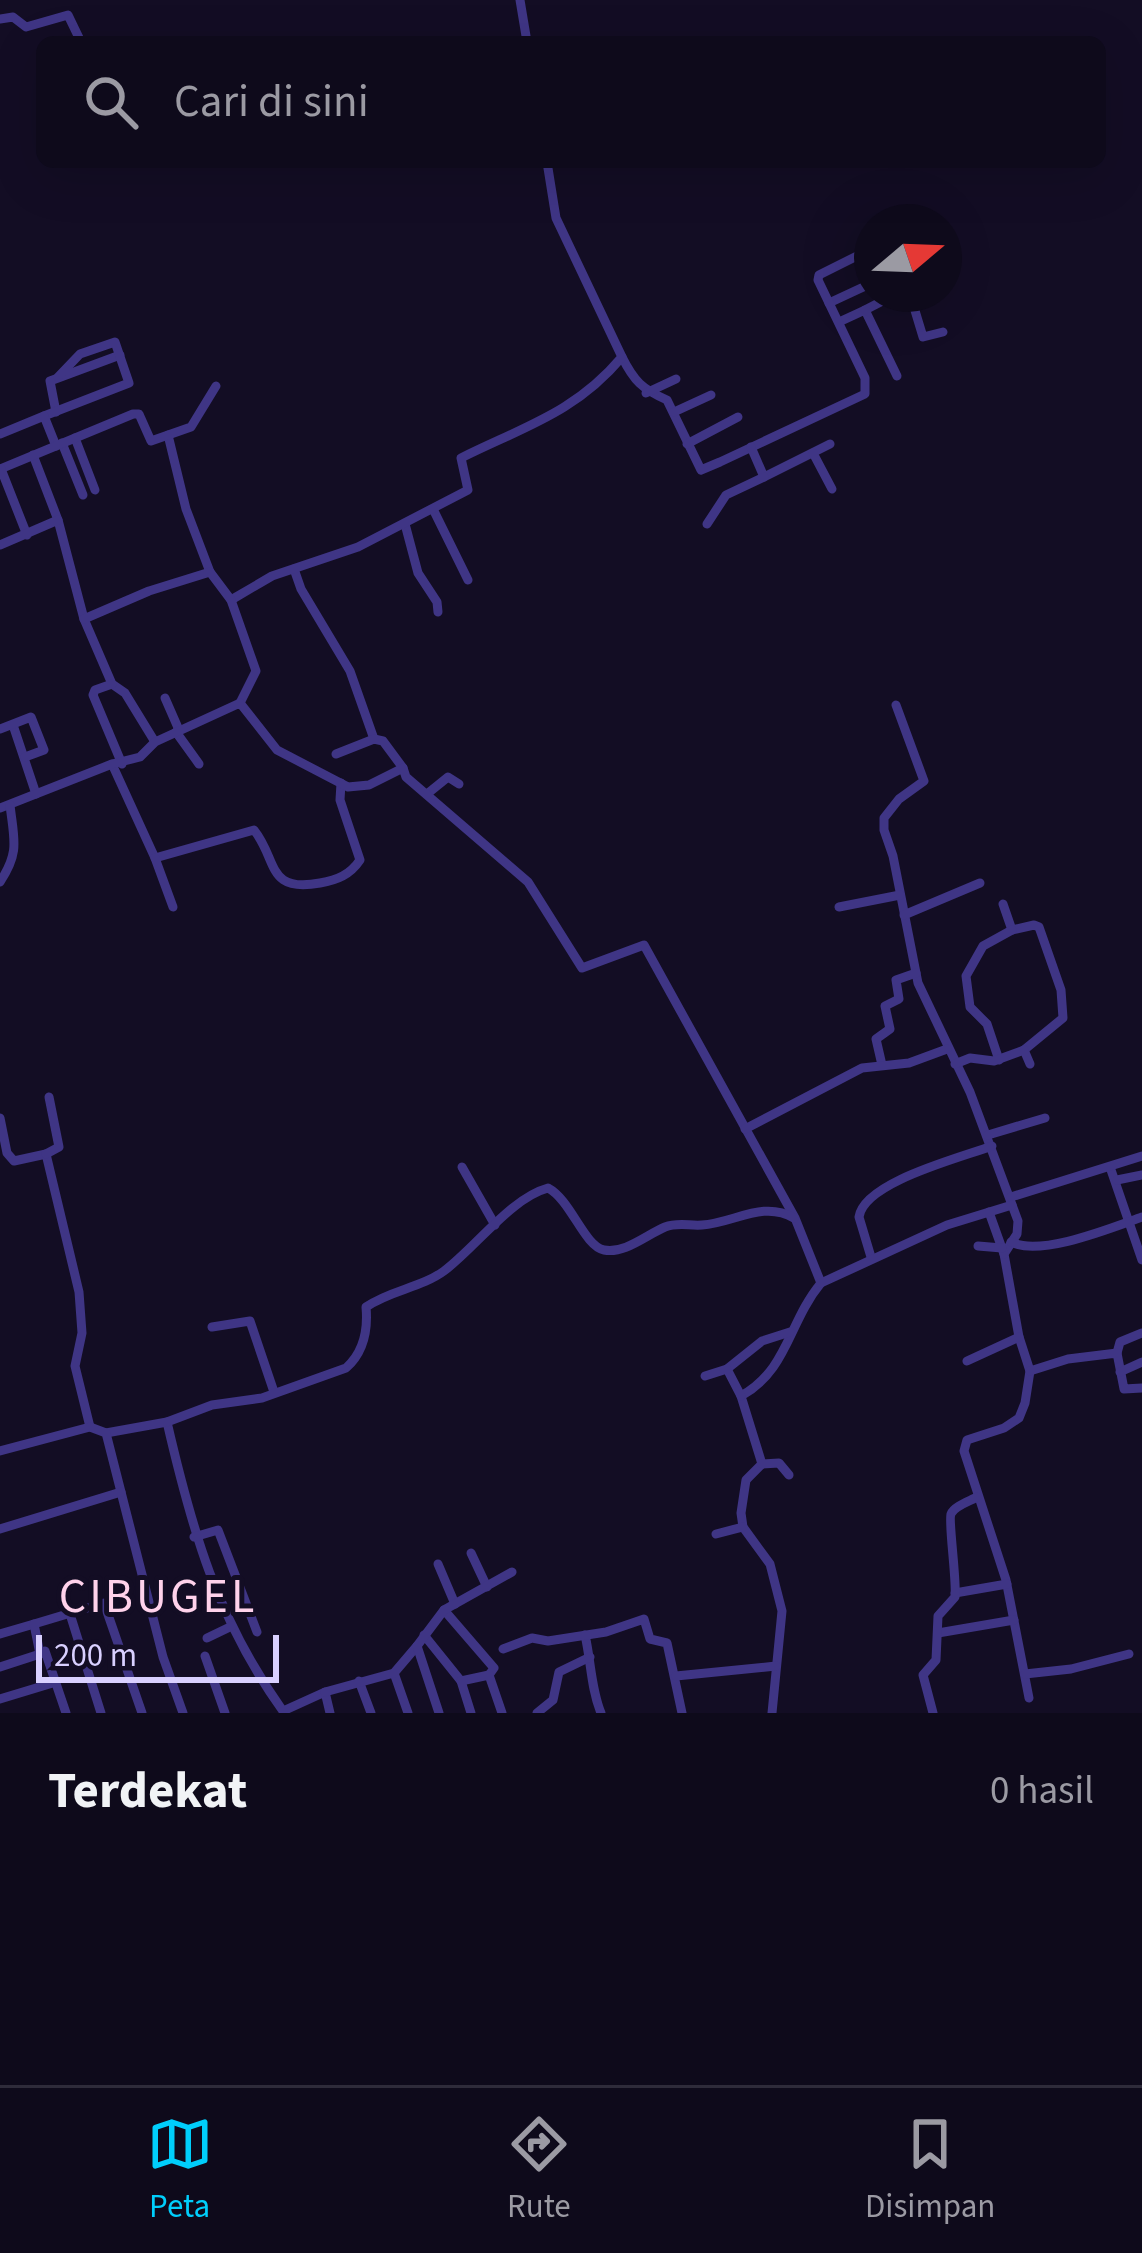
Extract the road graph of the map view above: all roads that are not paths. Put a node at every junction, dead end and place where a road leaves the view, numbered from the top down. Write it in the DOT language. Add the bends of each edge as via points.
graph roads {
  1 [pos="520,0"];
  2 [pos="0,19"];
  3 [pos="77,36"];
  4 [pos="526,36"];
  5 [pos="548,168"];
  6 [pos="854,257"];
  7 [pos="854,291"];
  8 [pos="829,303"];
  9 [pos="861,312"];
  10 [pos="866,312"];
  11 [pos="915,312"];
  12 [pos="839,322"];
  13 [pos="943,332"];
  14 [pos="80,354"];
  15 [pos="120,355"];
  16 [pos="622,357"];
  17 [pos="85,367"];
  18 [pos="897,376"];
  19 [pos="58,377"];
  20 [pos="676,380"];
  21 [pos="216,386"];
  22 [pos="646,393"];
  23 [pos="711,395"];
  24 [pos="56,412"];
  25 [pos="674,412"];
  26 [pos="44,416"];
  27 [pos="738,417"];
  28 [pos="0,434"];
  29 [pos="168,435"];
  30 [pos="74,438"];
  31 [pos="59,444"];
  32 [pos="687,444"];
  33 [pos="830,444"];
  34 [pos="751,447"];
  35 [pos="813,453"];
  36 [pos="33,455"];
  37 [pos="0,469"];
  38 [pos="764,477"];
  39 [pos="832,489"];
  40 [pos="726,495"];
  41 [pos="705,505"];
  42 [pos="433,509"];
  43 [pos="58,520"];
  44 [pos="405,524"];
  45 [pos="707,524"];
  46 [pos="27,535"];
  47 [pos="0,544"];
  48 [pos="294,569"];
  49 [pos="210,572"];
  50 [pos="468,580"];
  51 [pos="231,600"];
  52 [pos="438,612"];
  53 [pos="84,619"];
  54 [pos="112,684"];
  55 [pos="165,698"];
  56 [pos="240,704"];
  57 [pos="896,705"];
  58 [pos="13,725"];
  59 [pos="0,729"];
  60 [pos="177,731"];
  61 [pos="374,739"];
  62 [pos="155,742"];
  63 [pos="336,754"];
  64 [pos="25,757"];
  65 [pos="117,764"];
  66 [pos="199,764"];
  67 [pos="403,768"];
  68 [pos="341,783"];
  69 [pos="459,784"];
  70 [pos="36,794"];
  71 [pos="427,794"];
  72 [pos="5,806"];
  73 [pos="155,858"];
  74 [pos="0,882"];
  75 [pos="980,883"];
  76 [pos="900,895"];
  77 [pos="1003,904"];
  78 [pos="172,907"];
  79 [pos="839,908"];
  80 [pos="904,915"];
  81 [pos="1012,930"];
  82 [pos="916,973"];
  83 [pos="947,1049"];
  84 [pos="1024,1051"];
  85 [pos="999,1060"];
  86 [pos="955,1064"];
  87 [pos="1030,1064"];
  88 [pos="882,1065"];
  89 [pos="49,1097"];
  90 [pos="1045,1118"];
  91 [pos="0,1120"];
  92 [pos="745,1129"];
  93 [pos="990,1141"];
  94 [pos="46,1154"];
  95 [pos="1142,1156"];
  96 [pos="462,1167"];
  97 [pos="1109,1167"];
  98 [pos="1142,1174"];
  99 [pos="1117,1180"];
  100 [pos="1012,1201"];
  101 [pos="989,1212"];
  102 [pos="1142,1217"];
  103 [pos="794,1218"];
  104 [pos="1129,1222"];
  105 [pos="495,1225"];
  106 [pos="978,1246"];
  107 [pos="1006,1248"];
  108 [pos="871,1257"];
  109 [pos="1142,1260"];
  110 [pos="821,1283"];
  111 [pos="212,1327"];
  112 [pos="790,1332"];
  113 [pos="1142,1333"];
  114 [pos="1019,1337"];
  115 [pos="1118,1353"];
  116 [pos="967,1361"];
  117 [pos="1142,1363"];
  118 [pos="728,1369"];
  119 [pos="1030,1371"];
  120 [pos="1120,1372"];
  121 [pos="705,1376"];
  122 [pos="1142,1388"];
  123 [pos="274,1392"];
  124 [pos="741,1396"];
  125 [pos="167,1422"];
  126 [pos="90,1427"];
  127 [pos="106,1433"];
  128 [pos="0,1451"];
  129 [pos="762,1464"];
  130 [pos="970,1472"];
  131 [pos="954,1473"];
  132 [pos="790,1475"];
  133 [pos="121,1492"];
  134 [pos="977,1497"];
  135 [pos="743,1527"];
  136 [pos="0,1529"];
  137 [pos="716,1534"];
  138 [pos="194,1537"];
  139 [pos="471,1553"];
  140 [pos="438,1564"];
  141 [pos="512,1572"];
  142 [pos="1007,1584"];
  143 [pos="487,1587"];
  144 [pos="956,1593"];
  145 [pos="450,1607"];
  146 [pos="70,1614"];
  147 [pos="1014,1620"];
  148 [pos="34,1624"];
  149 [pos="232,1626"];
  150 [pos="257,1632"];
  151 [pos="938,1633"];
  152 [pos="0,1634"];
  153 [pos="585,1635"];
  154 [pos="207,1638"];
  155 [pos="420,1641"];
  156 [pos="503,1649"];
  157 [pos="40,1654"];
  158 [pos="1129,1654"];
  159 [pos="206,1656"];
  160 [pos="590,1657"];
  161 [pos="0,1666"];
  162 [pos="776,1666"];
  163 [pos="394,1673"];
  164 [pos="1025,1674"];
  165 [pos="488,1675"];
  166 [pos="676,1676"];
  167 [pos="359,1681"];
  168 [pos="461,1681"];
  169 [pos="56,1682"];
  170 [pos="325,1692"];
  171 [pos="1029,1698"];
  172 [pos="0,1699"];
  173 [pos="281,1712"];
  174 [pos="65,1713"];
  175 [pos="101,1713"];
  176 [pos="142,1713"];
  177 [pos="183,1713"];
  178 [pos="225,1713"];
  179 [pos="330,1713"];
  180 [pos="371,1713"];
  181 [pos="408,1713"];
  182 [pos="439,1713"];
  183 [pos="471,1713"];
  184 [pos="502,1713"];
  185 [pos="537,1713"];
  186 [pos="601,1713"];
  187 [pos="682,1713"];
  188 [pos="772,1713"];
  189 [pos="933,1713"];
  1 -- 4 [label="street"];
  2 -- 3 [label="street" via="26,27 68,15"];
  5 -- 16 [label="street" via="556,218"];
  6 -- 8 [label="street" via="819,274"];
  7 -- 8 [label="street"];
  8 -- 12 [label="street"];
  9 -- 12 [label="street"];
  10 -- 18 [label="street"];
  11 -- 13 [label="street" via="923,337"];
  12 -- 34 [label="street" via="865,394"];
  14 -- 15 [label="street" via="115,342"];
  14 -- 17 [label="street"];
  14 -- 19 [label="street"];
  15 -- 17 [label="street"];
  15 -- 24 [label="street" via="127,386"];
  16 -- 22 [label="street"];
  16 -- 42 [label="street" via="548,420 461,458 469,490"];
  17 -- 19 [label="street"];
  19 -- 24 [label="street" via="48,386"];
  20 -- 22 [label="street"];
  21 -- 29 [label="street" via="191,427"];
  22 -- 25 [label="street"];
  23 -- 25 [label="street"];
  24 -- 26 [label="street"];
  25 -- 32 [label="street"];
  26 -- 28 [label="street"];
  26 -- 31 [label="street"];
  27 -- 32 [label="street"];
  29 -- 30 [label="street" via="152,441 133,414"];
  29 -- 49 [label="street"];
  30 -- 31 [label="street"];
  30 -- 31 [label="street" via="89,492"];
  31 -- 36 [label="street"];
  32 -- 34 [label="street" via="701,470"];
  33 -- 35 [label="street"];
  34 -- 38 [label="street"];
  35 -- 38 [label="street"];
  35 -- 39 [label="street"];
  36 -- 37 [label="street"];
  36 -- 43 [label="street"];
  37 -- 46 [label="street"];
  38 -- 40 [label="street"];
  40 -- 41 [label="street"];
  40 -- 45 [label="street"];
  42 -- 44 [label="street"];
  42 -- 50 [label="street"];
  43 -- 46 [label="street"];
  43 -- 53 [label="street"];
  44 -- 48 [label="street"];
  44 -- 52 [label="street"];
  46 -- 47 [label="street"];
  48 -- 51 [label="street"];
  48 -- 61 [label="street" via="350,671"];
  49 -- 51 [label="street"];
  49 -- 53 [label="street"];
  51 -- 56 [label="street" via="256,671"];
  53 -- 54 [label="street"];
  54 -- 62 [label="street"];
  54 -- 65 [label="street" via="92,695"];
  55 -- 60 [label="street"];
  56 -- 60 [label="street"];
  56 -- 68 [label="street" via="278,750"];
  57 -- 76 [label="street" via="924,781 884,818"];
  58 -- 59 [label="street"];
  58 -- 64 [label="street"];
  58 -- 64 [label="street" via="31,717 38,730 43,752"];
  60 -- 62 [label="street"];
  60 -- 66 [label="street"];
  61 -- 63 [label="street"];
  61 -- 67 [label="street"];
  62 -- 65 [label="street" via="140,758"];
  64 -- 70 [label="street"];
  65 -- 70 [label="street"];
  65 -- 73 [label="street"];
  67 -- 68 [label="street" via="357,788"];
  67 -- 71 [label="street"];
  68 -- 73 [label="street" via="360,860 344,877 287,884 254,830"];
  69 -- 71 [label="street" via="448,777"];
  70 -- 72 [label="street"];
  71 -- 92 [label="street" via="528,882 582,968 644,945"];
  72 -- 74 [label="street" via="16,852"];
  73 -- 78 [label="street"];
  75 -- 80 [label="street"];
  76 -- 79 [label="street"];
  76 -- 80 [label="street"];
  77 -- 81 [label="street"];
  80 -- 82 [label="street"];
  81 -- 84 [label="street" via="1039,927 1064,1004 1063,1018"];
  81 -- 85 [label="street" via="983,946 966,976 970,1007 988,1024"];
  82 -- 83 [label="street"];
  82 -- 88 [label="street" via="895,981 899,998 886,1006 890,1029 876,1039"];
  83 -- 86 [label="street"];
  83 -- 88 [label="street"];
  84 -- 85 [label="street"];
  84 -- 87 [label="street"];
  85 -- 86 [label="street"];
  86 -- 93 [label="street"];
  88 -- 92 [label="street"];
  89 -- 94 [label="street" via="59,1147"];
  90 -- 93 [label="street"];
  91 -- 94 [label="street" via="14,1161"];
  92 -- 103 [label="street"];
  93 -- 100 [label="street"];
  93 -- 108 [label="street" via="869,1196 859,1217"];
  94 -- 126 [label="street" via="79,1292 75,1366"];
  95 -- 97 [label="street"];
  96 -- 105 [label="street"];
  97 -- 100 [label="street"];
  97 -- 104 [label="street"];
  98 -- 99 [label="street"];
  100 -- 101 [label="street"];
  100 -- 107 [label="street" via="1018,1228"];
  101 -- 107 [label="street"];
  101 -- 108 [label="street"];
  102 -- 104 [label="street"];
  103 -- 105 [label="street" via="765,1210 676,1225 606,1250 548,1188"];
  103 -- 110 [label="street"];
  104 -- 107 [label="street"];
  104 -- 109 [label="street"];
  105 -- 123 [label="street" via="442,1272 366,1306 366,1335 346,1368"];
  106 -- 107 [label="street"];
  107 -- 114 [label="street"];
  108 -- 110 [label="street"];
  110 -- 112 [label="street"];
  111 -- 123 [label="street" via="250,1321"];
  112 -- 118 [label="street" via="762,1341"];
  112 -- 124 [label="street" via="772,1372"];
  113 -- 115 [label="street" via="1120,1342"];
  114 -- 116 [label="street"];
  114 -- 119 [label="street"];
  115 -- 119 [label="street"];
  115 -- 120 [label="street"];
  117 -- 120 [label="street"];
  118 -- 121 [label="street"];
  118 -- 124 [label="street"];
  119 -- 130 [label="street" via="1018,1418 967,1440"];
  120 -- 122 [label="street" via="1124,1389"];
  123 -- 125 [label="street"];
  124 -- 129 [label="street"];
  125 -- 127 [label="street"];
  125 -- 138 [label="street"];
  126 -- 127 [label="street"];
  126 -- 128 [label="street"];
  127 -- 133 [label="street"];
  129 -- 132 [label="street" via="779,1462"];
  129 -- 135 [label="street" via="742,1489"];
  130 -- 131 [label="street"];
  130 -- 134 [label="street"];
  133 -- 136 [label="street"];
  133 -- 177 [label="street"];
  134 -- 142 [label="street"];
  134 -- 144 [label="street" via="949,1518"];
  135 -- 137 [label="street"];
  135 -- 162 [label="street" via="763,1550 778,1594"];
  138 -- 149 [label="street"];
  138 -- 150 [label="street" via="218,1530"];
  139 -- 143 [label="street"];
  140 -- 145 [label="street"];
  141 -- 143 [label="street"];
  142 -- 144 [label="street"];
  142 -- 147 [label="street"];
  143 -- 145 [label="street"];
  144 -- 151 [label="street" via="938,1616"];
  145 -- 155 [label="street"];
  145 -- 165 [label="street" via="494,1668"];
  146 -- 148 [label="street"];
  146 -- 175 [label="street"];
  146 -- 176 [label="street" via="104,1603"];
  147 -- 151 [label="street"];
  147 -- 164 [label="street"];
  148 -- 152 [label="street"];
  148 -- 157 [label="street"];
  149 -- 154 [label="street"];
  149 -- 173 [label="street"];
  151 -- 189 [label="street" via="936,1660 923,1675"];
  153 -- 156 [label="street"];
  153 -- 160 [label="street"];
  153 -- 166 [label="street" via="644,1619 650,1639 666,1641"];
  155 -- 163 [label="street"];
  155 -- 168 [label="street"];
  155 -- 182 [label="street"];
  157 -- 161 [label="street"];
  157 -- 169 [label="street"];
  158 -- 164 [label="street"];
  159 -- 178 [label="street"];
  160 -- 185 [label="street" via="559,1672 554,1700"];
  160 -- 186 [label="street"];
  162 -- 166 [label="street"];
  162 -- 188 [label="street"];
  163 -- 167 [label="street"];
  163 -- 181 [label="street"];
  164 -- 171 [label="street"];
  165 -- 168 [label="street"];
  165 -- 184 [label="street"];
  166 -- 187 [label="street"];
  167 -- 170 [label="street"];
  167 -- 180 [label="street"];
  168 -- 183 [label="street"];
  169 -- 172 [label="street"];
  169 -- 174 [label="street"];
  170 -- 173 [label="street"];
  170 -- 179 [label="street"];
}
